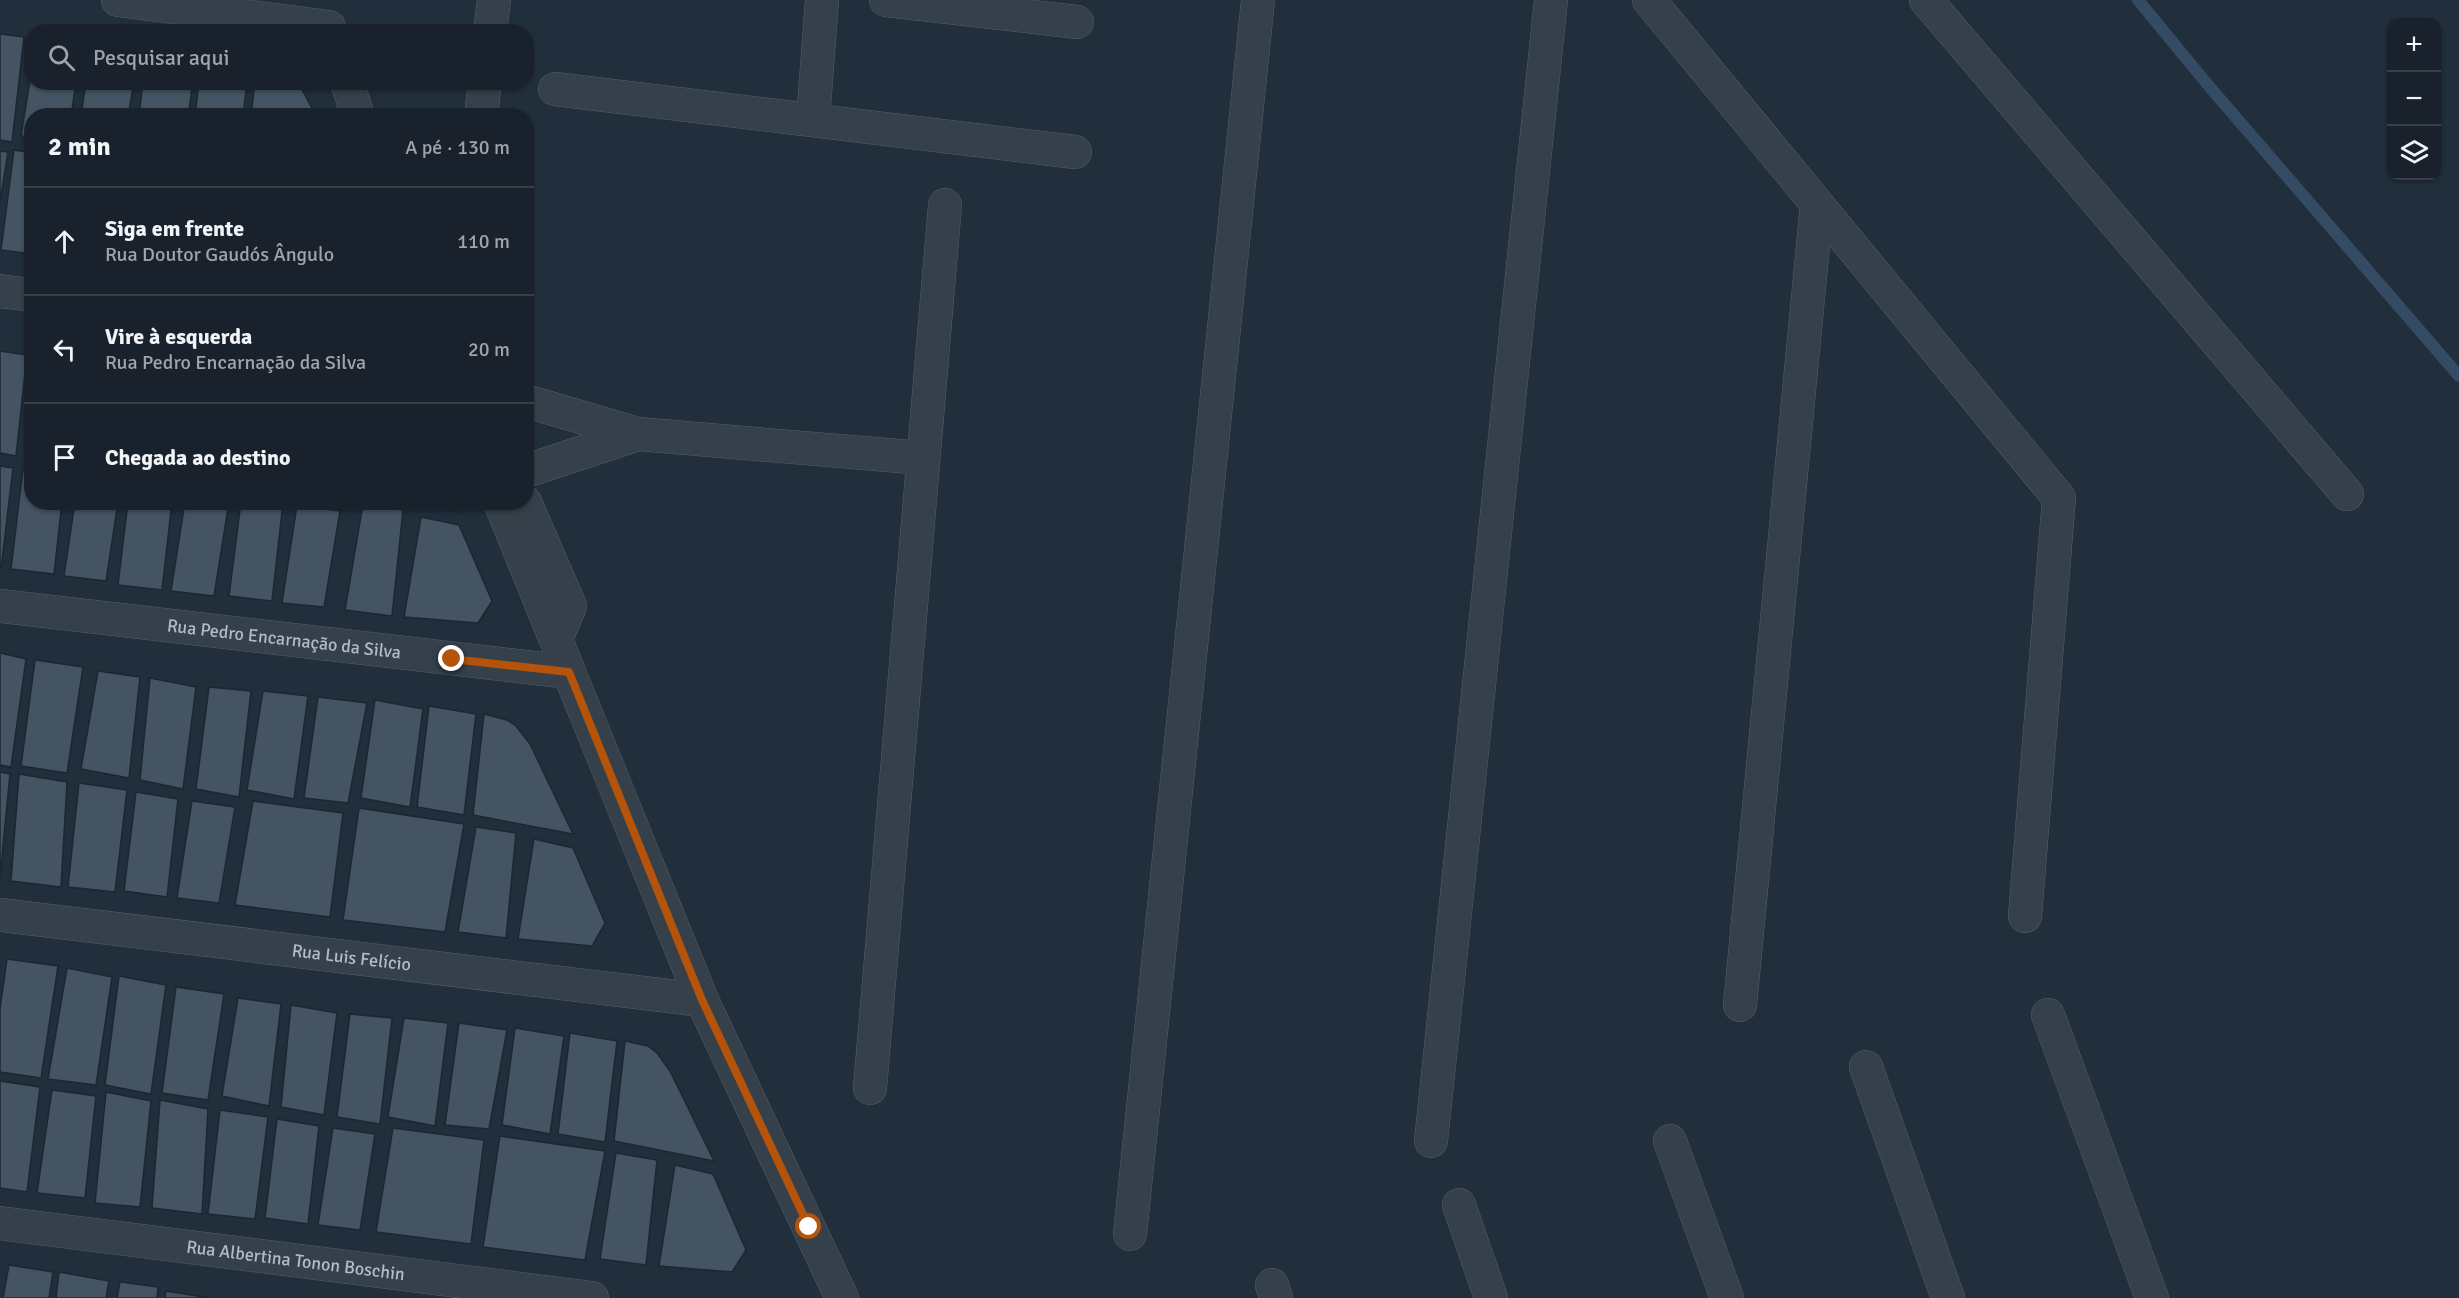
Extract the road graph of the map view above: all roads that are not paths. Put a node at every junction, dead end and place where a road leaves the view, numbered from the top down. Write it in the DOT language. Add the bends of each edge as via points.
graph roads {
  1 [pos="118,0"];
  2 [pos="494,0"];
  3 [pos="822,0"];
  4 [pos="886,0"];
  5 [pos="1258,0"];
  6 [pos="1551,0"];
  7 [pos="1649,0"];
  8 [pos="1926,0"];
  9 [pos="326,20"];
  10 [pos="1077,22"];
  11 [pos="491,24"];
  12 [pos="555,89"];
  13 [pos="350,90"];
  14 [pos="483,90"];
  15 [pos="355,108"];
  16 [pos="482,108"];
  17 [pos="813,120"];
  18 [pos="1075,152"];
  19 [pos="945,204"];
  20 [pos="1817,204"];
  21 [pos="0,291"];
  22 [pos="24,294"];
  23 [pos="534,403"];
  24 [pos="638,434"];
  25 [pos="923,458"];
  26 [pos="534,468"];
  27 [pos="2347,494"];
  28 [pos="503,510"];
  29 [pos="528,510"];
  30 [pos="0,606"];
  31 [pos="556,639"];
  32 [pos="569,672"];
  33 [pos="0,915"];
  34 [pos="2025,916"];
  35 [pos="702,1000"];
  36 [pos="1740,1005"];
  37 [pos="2048,1015"];
  38 [pos="1866,1067"];
  39 [pos="870,1088"];
  40 [pos="1431,1141"];
  41 [pos="1670,1141"];
  42 [pos="1459,1205"];
  43 [pos="0,1223"];
  44 [pos="1130,1234"];
  45 [pos="592,1298"];
  46 [pos="842,1298"];
  47 [pos="1491,1298"];
  48 [pos="1727,1298"];
  49 [pos="1948,1298"];
  50 [pos="2152,1298"];
  1 -- 9 [label="street"];
  2 -- 11 [label="street"];
  3 -- 17 [label="street"];
  4 -- 10 [label="street"];
  5 -- 44 [label="street"];
  6 -- 40 [label="street"];
  7 -- 20 [label="street"];
  8 -- 27 [label="street"];
  12 -- 17 [label="street"];
  13 -- 15 [label="street"];
  14 -- 16 [label="street"];
  17 -- 18 [label="street"];
  19 -- 25 [label="street"];
  20 -- 34 [label="street" via="2059,498"];
  20 -- 36 [label="street"];
  21 -- 22 [label="street"];
  23 -- 24 [label="street"];
  24 -- 25 [label="street"];
  24 -- 26 [label="street"];
  25 -- 39 [label="street"];
  28 -- 31 [label="street"];
  29 -- 31 [label="street" via="570,606"];
  30 -- 32 [label="street, Rua Pedro Encarnação da Silva"];
  31 -- 32 [label="street"];
  32 -- 35 [label="street"];
  33 -- 35 [label="street, Rua Luis Felício"];
  35 -- 46 [label="street"];
  37 -- 50 [label="street"];
  38 -- 49 [label="street"];
  41 -- 48 [label="street"];
  42 -- 47 [label="street"];
  43 -- 45 [label="street, Rua Albertina Tonon Boschin"];
}
